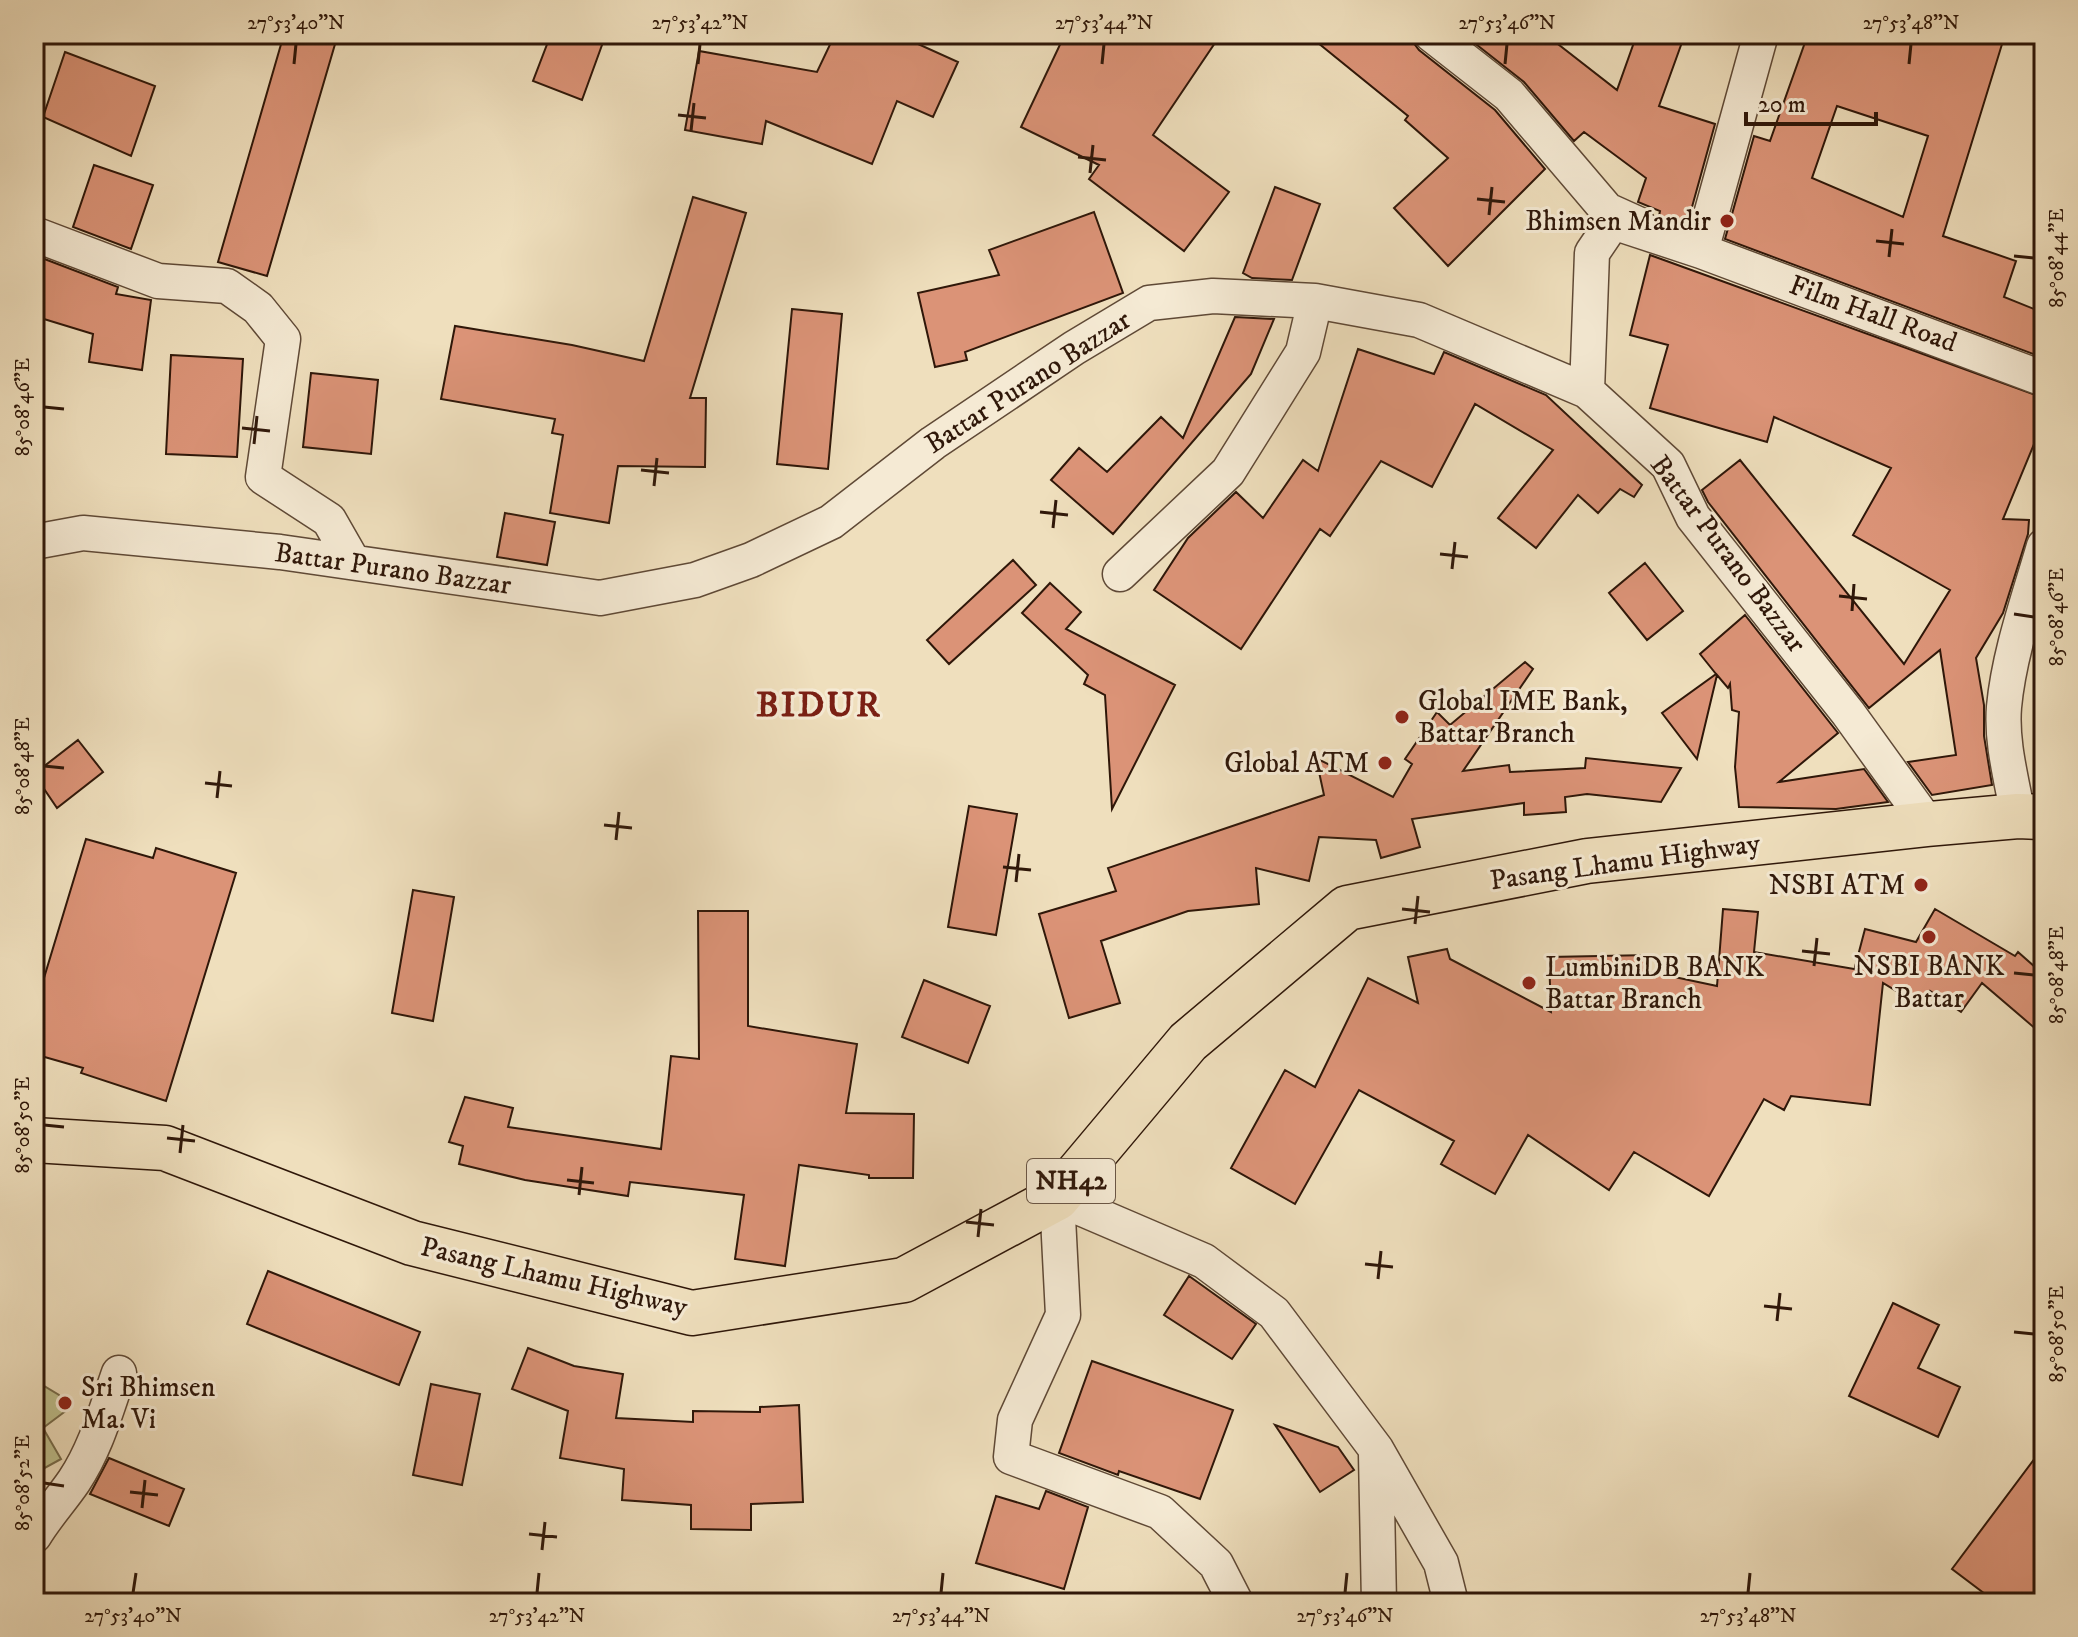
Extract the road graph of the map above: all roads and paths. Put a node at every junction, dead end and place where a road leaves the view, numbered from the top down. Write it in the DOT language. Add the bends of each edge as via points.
graph roads {
  1 [pos="1431,34"];
  2 [pos="1761,34"];
  3 [pos="34,234"];
  4 [pos="1701,251"];
  5 [pos="1315,301"];
  6 [pos="2044,379"];
  7 [pos="1587,391"];
  8 [pos="34,542"];
  9 [pos="2044,546"];
  10 [pos="353,562"];
  11 [pos="1120,574"];
  12 [pos="2031,816"];
  13 [pos="1928,824"];
  14 [pos="34,1140"];
  15 [pos="1057,1198"];
  16 [pos="119,1373"];
  17 [pos="1376,1449"];
  18 [pos="34,1536"];
  19 [pos="1236,1603"];
  20 [pos="1379,1603"];
  21 [pos="1451,1603"];
  1 -- 4 [label="street" via="1509,95 1607,210"];
  2 -- 4 [label="street"];
  3 -- 10 [label="street" via="158,281 227,286 258,308 283,339 263,477 329,520"];
  4 -- 6 [label="street, Film Hall Road"];
  4 -- 7 [label="street" via="1613,222 1592,253"];
  5 -- 7 [label="street, Battar Purano Bazzar" via="1419,320"];
  5 -- 10 [label="street, Battar Purano Bazzar" via="1213,296 1149,303 933,443 831,522 695,580 600,598"];
  5 -- 11 [label="street" via="1303,352 1228,472"];
  7 -- 13 [label="street, Battar Purano Bazzar" via="1668,465 1693,517"];
  8 -- 10 [label="street, Battar Purano Bazzar" via="83,533"];
  9 -- 12 [label="street" via="2004,708 2006,751"];
  12 -- 13 [label="main road, Pasang Lhamu Highway / NH42"];
  13 -- 15 [label="main road, Pasang Lhamu Highway / NH42" via="1587,861 1347,908 1188,1042"];
  14 -- 15 [label="main road, Pasang Lhamu Highway / NH42" via="165,1148 412,1243 692,1313 904,1280"];
  15 -- 17 [label="street" via="1204,1261 1274,1313"];
  15 -- 19 [label="street" via="1063,1315 1015,1420 1011,1457 1160,1512 1216,1564"];
  16 -- 18 [label="street" via="93,1447"];
  17 -- 20 [label="street"];
  17 -- 21 [label="street" via="1441,1563"];
}
